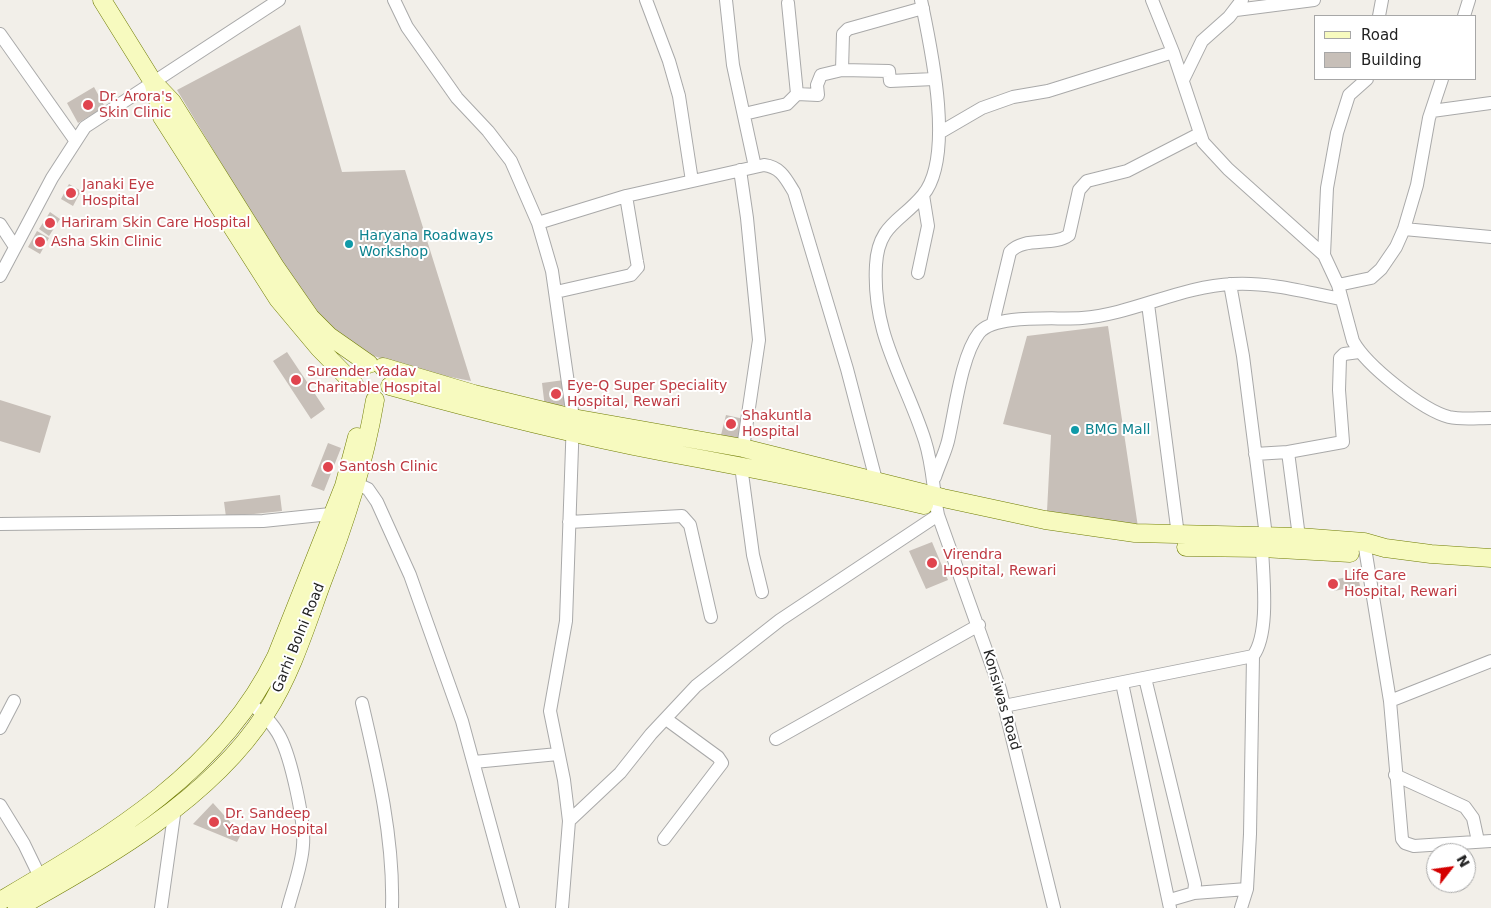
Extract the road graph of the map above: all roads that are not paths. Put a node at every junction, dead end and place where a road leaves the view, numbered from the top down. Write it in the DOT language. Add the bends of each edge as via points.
graph roads {
  1 [pos="102,0"];
  2 [pos="279,0"];
  3 [pos="394,0"];
  4 [pos="646,0"];
  5 [pos="726,0"];
  6 [pos="1152,0"];
  7 [pos="1314,0"];
  8 [pos="1382,0"];
  9 [pos="1470,0"];
  10 [pos="788,3"];
  11 [pos="922,4"];
  12 [pos="1239,5"];
  13 [pos="1379,15"];
  14 [pos="1464,15"];
  15 [pos="0,34"];
  16 [pos="1174,52"];
  17 [pos="842,70"];
  18 [pos="934,79"];
  19 [pos="1183,80"];
  20 [pos="1366,80"];
  21 [pos="1442,80"];
  22 [pos="153,82"];
  23 [pos="797,94"];
  24 [pos="1491,103"];
  25 [pos="1432,111"];
  26 [pos="744,114"];
  27 [pos="940,133"];
  28 [pos="1199,134"];
  29 [pos="75,140"];
  30 [pos="755,167"];
  31 [pos="740,170"];
  32 [pos="692,181"];
  33 [pos="923,195"];
  34 [pos="626,196"];
  35 [pos="538,223"];
  36 [pos="0,224"];
  37 [pos="1404,229"];
  38 [pos="1491,237"];
  39 [pos="15,247"];
  40 [pos="1324,255"];
  41 [pos="918,272"];
  42 [pos="0,276"];
  43 [pos="1230,284"];
  44 [pos="1338,285"];
  45 [pos="556,292"];
  46 [pos="1341,299"];
  47 [pos="1148,304"];
  48 [pos="993,323"];
  49 [pos="1359,352"];
  50 [pos="376,365"];
  51 [pos="354,384"];
  52 [pos="390,386"];
  53 [pos="371,400"];
  54 [pos="1491,418"];
  55 [pos="572,425"];
  56 [pos="1288,452"];
  57 [pos="1255,454"];
  58 [pos="742,457"];
  59 [pos="934,478"];
  60 [pos="876,480"];
  61 [pos="352,481"];
  62 [pos="937,506"];
  63 [pos="340,513"];
  64 [pos="569,522"];
  65 [pos="0,524"];
  66 [pos="1178,535"];
  67 [pos="1300,537"];
  68 [pos="1264,542"];
  69 [pos="1365,548"];
  70 [pos="1491,558"];
  71 [pos="762,592"];
  72 [pos="711,617"];
  73 [pos="979,625"];
  74 [pos="1253,656"];
  75 [pos="1491,661"];
  76 [pos="1145,678"];
  77 [pos="1122,683"];
  78 [pos="14,701"];
  79 [pos="1390,701"];
  80 [pos="250,703"];
  81 [pos="362,703"];
  82 [pos="1004,706"];
  83 [pos="265,715"];
  84 [pos="666,719"];
  85 [pos="0,728"];
  86 [pos="776,739"];
  87 [pos="558,754"];
  88 [pos="474,762"];
  89 [pos="1395,775"];
  90 [pos="0,805"];
  91 [pos="175,808"];
  92 [pos="569,822"];
  93 [pos="664,839"];
  94 [pos="1485,841"];
  95 [pos="40,877"];
  96 [pos="1247,889"];
  97 [pos="1194,893"];
  98 [pos="0,901"];
  99 [pos="1170,904"];
  100 [pos="17,908"];
  101 [pos="161,908"];
  102 [pos="288,908"];
  103 [pos="392,908"];
  104 [pos="513,908"];
  105 [pos="562,908"];
  106 [pos="1054,908"];
  107 [pos="1241,908"];
  1 -- 22 [label="main road"];
  2 -- 22 [label="street"];
  3 -- 35 [label="street" via="407,27 457,98 505,151"];
  4 -- 32 [label="street" via="679,96"];
  5 -- 26 [label="street" via="733,65"];
  6 -- 16 [label="street"];
  7 -- 12 [label="street"];
  8 -- 13 [label="street"];
  9 -- 14 [label="street"];
  10 -- 23 [label="street"];
  11 -- 17 [label="street" via="848,29 843,34"];
  11 -- 18 [label="street"];
  12 -- 19 [label="street" via="1202,41"];
  15 -- 29 [label="street"];
  16 -- 19 [label="street"];
  16 -- 27 [label="street" via="1048,91 1013,97 982,108"];
  17 -- 18 [label="street" via="889,71 890,80"];
  17 -- 23 [label="street" via="822,75 817,85 818,94"];
  18 -- 27 [label="street"];
  19 -- 28 [label="street"];
  20 -- 40 [label="street" via="1349,95 1338,133 1328,180"];
  21 -- 25 [label="street"];
  22 -- 29 [label="street" via="85,127"];
  22 -- 50 [label="main road" via="172,102 310,317 329,336"];
  22 -- 51 [label="main road" via="162,116 278,299"];
  23 -- 26 [label="street" via="787,104"];
  24 -- 25 [label="street"];
  25 -- 37 [label="street"];
  26 -- 30 [label="street"];
  27 -- 33 [label="street" via="938,164"];
  28 -- 40 [label="street" via="1224,165"];
  28 -- 48 [label="street" via="1128,171 1082,185 1069,235 1058,240 1018,246 1010,252"];
  29 -- 39 [label="street"];
  30 -- 31 [label="street"];
  30 -- 60 [label="street" via="764,164 775,167 794,192 847,369"];
  31 -- 32 [label="street"];
  31 -- 58 [label="street" via="759,340"];
  32 -- 34 [label="street"];
  33 -- 41 [label="street" via="928,226"];
  33 -- 59 [label="street" via="894,221 884,236 878,252 876,285 883,333 924,438"];
  34 -- 35 [label="street"];
  34 -- 45 [label="street" via="638,262 635,272 631,276"];
  35 -- 45 [label="street"];
  36 -- 39 [label="street"];
  37 -- 38 [label="street"];
  37 -- 44 [label="street" via="1396,247 1376,274"];
  39 -- 42 [label="street"];
  40 -- 44 [label="street"];
  43 -- 46 [label="street" via="1248,283"];
  43 -- 47 [label="street"];
  43 -- 57 [label="street"];
  44 -- 46 [label="street"];
  45 -- 55 [label="street"];
  46 -- 49 [label="street"];
  47 -- 48 [label="street" via="1094,317"];
  47 -- 66 [label="street"];
  48 -- 59 [label="street" via="979,334 970,352 947,444"];
  49 -- 54 [label="street" via="1399,388 1437,413 1450,417"];
  49 -- 56 [label="street" via="1344,354 1340,358 1343,442"];
  50 -- 51 [label="main road" via="358,371"];
  50 -- 52 [label="main road" via="388,372"];
  50 -- 55 [label="main road"];
  51 -- 53 [label="main road" via="356,390"];
  52 -- 53 [label="main road" via="382,397"];
  52 -- 55 [label="main road" via="472,409"];
  53 -- 61 [label="main road, Garhi Bolni Road"];
  55 -- 58 [label="main road"];
  55 -- 64 [label="street"];
  56 -- 57 [label="street"];
  56 -- 67 [label="street"];
  57 -- 68 [label="street"];
  58 -- 60 [label="main road"];
  58 -- 62 [label="main road" via="813,479"];
  58 -- 71 [label="street" via="753,555"];
  59 -- 62 [label="street"];
  60 -- 62 [label="main road"];
  61 -- 63 [label="main road, Garhi Bolni Road"];
  61 -- 88 [label="street" via="368,489 377,502 410,574"];
  62 -- 66 [label="main road" via="1135,533"];
  62 -- 68 [label="main road" via="1092,539 1153,546"];
  62 -- 73 [label="street, Konsiwas Road"];
  62 -- 84 [label="street" via="780,620 696,686"];
  63 -- 65 [label="street" via="253,521"];
  63 -- 80 [label="main road, Garhi Bolni Road" via="276,657"];
  63 -- 83 [label="main road, Garhi Bolni Road" via="290,669"];
  64 -- 72 [label="street" via="682,516 690,525"];
  64 -- 87 [label="street" via="564,638 550,698"];
  66 -- 68 [label="main road"];
  67 -- 68 [label="main road"];
  67 -- 69 [label="main road"];
  68 -- 69 [label="main road"];
  68 -- 74 [label="street" via="1261,641"];
  69 -- 70 [label="main road"];
  69 -- 79 [label="street"];
  73 -- 82 [label="street, Konsiwas Road"];
  73 -- 86 [label="street"];
  74 -- 76 [label="street"];
  74 -- 96 [label="street" via="1253,760"];
  75 -- 79 [label="street"];
  76 -- 77 [label="street"];
  76 -- 97 [label="street" via="1195,884"];
  77 -- 82 [label="street"];
  77 -- 99 [label="street"];
  78 -- 85 [label="street"];
  79 -- 89 [label="street"];
  80 -- 83 [label="street"];
  80 -- 95 [label="main road, Garhi Bolni Road" via="205,758 169,789 102,839"];
  81 -- 103 [label="street" via="377,768 390,850"];
  82 -- 106 [label="street, Konsiwas Road"];
  83 -- 91 [label="main road, Garhi Bolni Road" via="221,767"];
  83 -- 102 [label="street" via="285,747 304,838"];
  84 -- 92 [label="street" via="620,773"];
  84 -- 93 [label="street" via="722,763"];
  87 -- 88 [label="street"];
  87 -- 92 [label="street"];
  88 -- 104 [label="street"];
  89 -- 94 [label="street" via="1466,807"];
  89 -- 94 [label="street" via="1401,833 1405,843 1414,846"];
  90 -- 95 [label="street"];
  91 -- 100 [label="main road, Garhi Bolni Road" via="134,840"];
  91 -- 101 [label="street"];
  92 -- 105 [label="street"];
  95 -- 98 [label="main road, Garhi Bolni Road"];
  96 -- 97 [label="street"];
  96 -- 107 [label="street"];
  97 -- 99 [label="street"];
}
